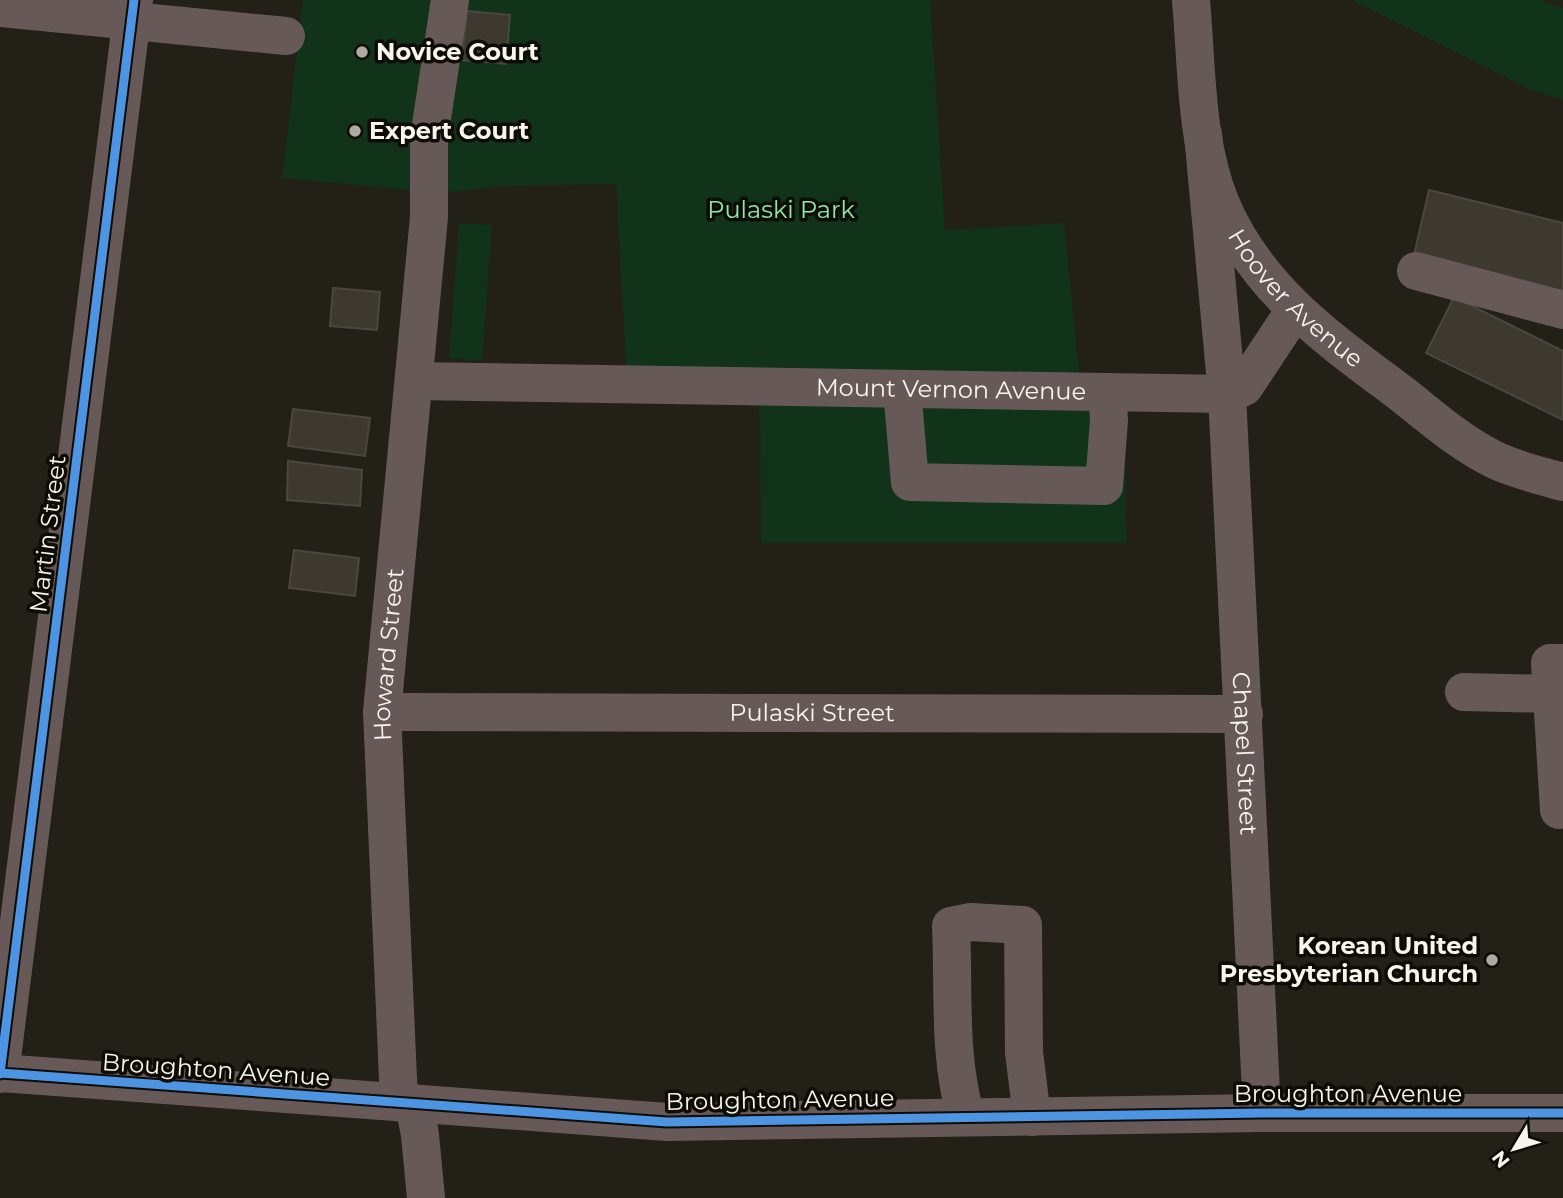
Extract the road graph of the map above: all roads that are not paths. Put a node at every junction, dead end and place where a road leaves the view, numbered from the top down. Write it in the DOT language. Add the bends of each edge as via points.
graph roads {
  1 [pos="450,0"];
  2 [pos="1191,0"];
  3 [pos="0,8"];
  4 [pos="133,10"];
  5 [pos="286,36"];
  6 [pos="1203,134"];
  7 [pos="1416,271"];
  8 [pos="1295,310"];
  9 [pos="1563,310"];
  10 [pos="414,381"];
  11 [pos="1227,394"];
  12 [pos="903,401"];
  13 [pos="1108,406"];
  14 [pos="1563,482"];
  15 [pos="1558,679"];
  16 [pos="1464,692"];
  17 [pos="382,712"];
  18 [pos="1244,713"];
  19 [pos="1559,810"];
  20 [pos="0,1073"];
  21 [pos="406,1103"];
  22 [pos="1262,1113"];
  23 [pos="1563,1113"];
  24 [pos="1031,1116"];
  25 [pos="966,1117"];
  26 [pos="426,1198"];
  1 -- 10 [label="street, Howard Street" via="429,138 429,208"];
  2 -- 6 [label="street, Hoover Avenue"];
  3 -- 4 [label="street"];
  4 -- 5 [label="street"];
  4 -- 20 [label="street, Martin Street"];
  6 -- 8 [label="street, Hoover Avenue" via="1221,204 1274,289"];
  6 -- 11 [label="street"];
  7 -- 9 [label="street"];
  8 -- 11 [label="street" via="1244,387"];
  8 -- 14 [label="street, Hoover Avenue" via="1466,444 1518,470"];
  10 -- 12 [label="street, Mount Vernon Avenue"];
  10 -- 17 [label="street, Howard Street"];
  11 -- 13 [label="street, Mount Vernon Avenue"];
  11 -- 18 [label="street, Chapel Street"];
  12 -- 13 [label="street, Mount Vernon Avenue"];
  12 -- 13 [label="street" via="910,482 1104,486"];
  15 -- 16 [label="street"];
  15 -- 19 [label="street"];
  17 -- 18 [label="street, Pulaski Street"];
  17 -- 21 [label="street, Howard Street"];
  18 -- 22 [label="street, Chapel Street"];
  20 -- 21 [label="street, Broughton Avenue"];
  21 -- 25 [label="street, Broughton Avenue" via="667,1122"];
  21 -- 26 [label="street, Howard Street" via="420,1135"];
  22 -- 23 [label="street, Broughton Avenue"];
  22 -- 24 [label="street, Broughton Avenue"];
  24 -- 25 [label="street, Broughton Avenue"];
  24 -- 25 [label="street" via="1024,1052 1023,925 971,922 951,926 955,1057"];
}
